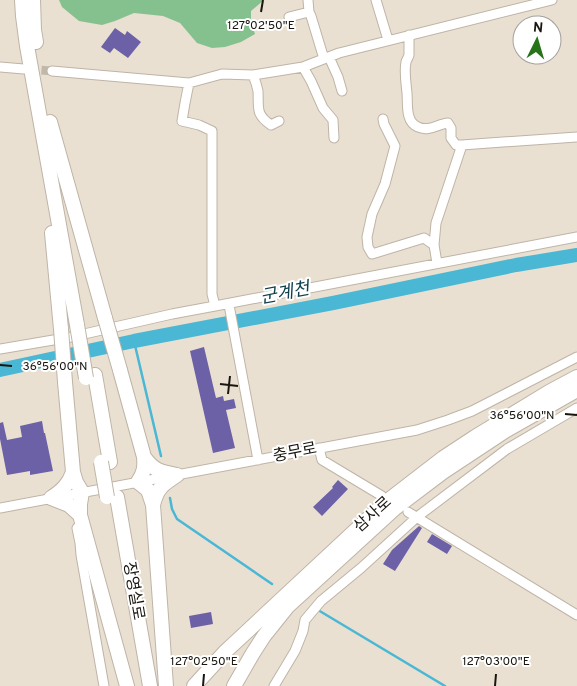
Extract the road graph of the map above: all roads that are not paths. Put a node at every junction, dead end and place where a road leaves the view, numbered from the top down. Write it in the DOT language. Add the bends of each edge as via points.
graph roads {
  1 [pos="22,0"];
  2 [pos="33,0"];
  3 [pos="308,0"];
  4 [pos="376,0"];
  5 [pos="529,0"];
  6 [pos="552,0"];
  7 [pos="523,8"];
  8 [pos="309,12"];
  9 [pos="289,17"];
  10 [pos="408,35"];
  11 [pos="388,40"];
  12 [pos="327,58"];
  13 [pos="303,67"];
  14 [pos="0,68"];
  15 [pos="24,69"];
  16 [pos="52,71"];
  17 [pos="254,75"];
  18 [pos="189,83"];
  19 [pos="342,91"];
  20 [pos="383,119"];
  21 [pos="279,121"];
  22 [pos="50,122"];
  23 [pos="577,137"];
  24 [pos="334,138"];
  25 [pos="44,142"];
  26 [pos="462,145"];
  27 [pos="577,237"];
  28 [pos="434,245"];
  29 [pos="437,263"];
  30 [pos="215,306"];
  31 [pos="230,308"];
  32 [pos="81,324"];
  33 [pos="0,349"];
  34 [pos="577,357"];
  35 [pos="577,377"];
  36 [pos="577,390"];
  37 [pos="577,408"];
  38 [pos="319,448"];
  39 [pos="144,457"];
  40 [pos="258,460"];
  41 [pos="73,472"];
  42 [pos="177,475"];
  43 [pos="138,482"];
  44 [pos="82,492"];
  45 [pos="382,496"];
  46 [pos="112,497"];
  47 [pos="51,498"];
  48 [pos="153,505"];
  49 [pos="0,508"];
  50 [pos="408,512"];
  51 [pos="77,513"];
  52 [pos="417,517"];
  53 [pos="577,615"];
  54 [pos="104,686"];
  55 [pos="127,686"];
  56 [pos="141,686"];
  57 [pos="150,686"];
  58 [pos="166,686"];
  59 [pos="194,686"];
  60 [pos="234,686"];
  61 [pos="274,686"];
  1 -- 25 [label="highway"];
  2 -- 22 [label="highway" via="34,30"];
  3 -- 8 [label="street"];
  4 -- 11 [label="street"];
  5 -- 7 [label="street"];
  6 -- 7 [label="street"];
  7 -- 10 [label="street"];
  8 -- 9 [label="street"];
  8 -- 12 [label="street"];
  10 -- 11 [label="street"];
  10 -- 26 [label="street" via="406,72 410,118 414,125 425,129 448,123 451,138 456,145"];
  11 -- 12 [label="street"];
  12 -- 13 [label="street"];
  12 -- 19 [label="street" via="338,76"];
  13 -- 17 [label="street"];
  13 -- 24 [label="street" via="323,108 333,120"];
  14 -- 15 [label="street"];
  16 -- 18 [label="street"];
  17 -- 18 [label="street" via="222,74"];
  17 -- 21 [label="street" via="262,119 271,125"];
  18 -- 30 [label="street" via="182,121 212,131 212,294"];
  20 -- 28 [label="street" via="395,146 385,184 372,214 368,247 372,254 424,238"];
  22 -- 32 [label="highway"];
  22 -- 39 [label="highway, bridge"];
  23 -- 26 [label="street"];
  25 -- 32 [label="highway"];
  25 -- 41 [label="highway, bridge"];
  26 -- 28 [label="street" via="436,223"];
  27 -- 29 [label="street"];
  28 -- 29 [label="street"];
  29 -- 31 [label="street"];
  30 -- 31 [label="street"];
  30 -- 33 [label="street"];
  31 -- 40 [label="street"];
  32 -- 46 [label="highway"];
  34 -- 38 [label="street, 충무로" via="448,420 417,430"];
  35 -- 59 [label="highway, 삼사로" via="459,447 386,502 226,651"];
  36 -- 60 [label="highway, 삼사로" via="505,431 394,509 288,606 264,636"];
  37 -- 52 [label="street" via="508,449"];
  38 -- 40 [label="street, 충무로"];
  38 -- 45 [label="street" via="322,460"];
  39 -- 42 [label="highway" via="153,468"];
  39 -- 43 [label="highway" via="145,466"];
  40 -- 42 [label="street, 충무로"];
  41 -- 44 [label="highway"];
  41 -- 47 [label="highway" via="63,490"];
  42 -- 43 [label="street, 충무로"];
  42 -- 48 [label="highway" via="160,488"];
  43 -- 44 [label="street, 충무로"];
  43 -- 48 [label="highway" via="148,490"];
  44 -- 47 [label="street, 충무로"];
  44 -- 51 [label="highway"];
  46 -- 56 [label="highway, 장영실로"];
  46 -- 57 [label="highway, 장영실로"];
  47 -- 49 [label="street, 충무로"];
  47 -- 51 [label="highway" via="69,505"];
  48 -- 58 [label="highway"];
  50 -- 52 [label="street"];
  51 -- 54 [label="street" via="80,555"];
  51 -- 55 [label="highway"];
  52 -- 53 [label="street"];
  52 -- 61 [label="street" via="321,601 305,620 295,651"];
}
